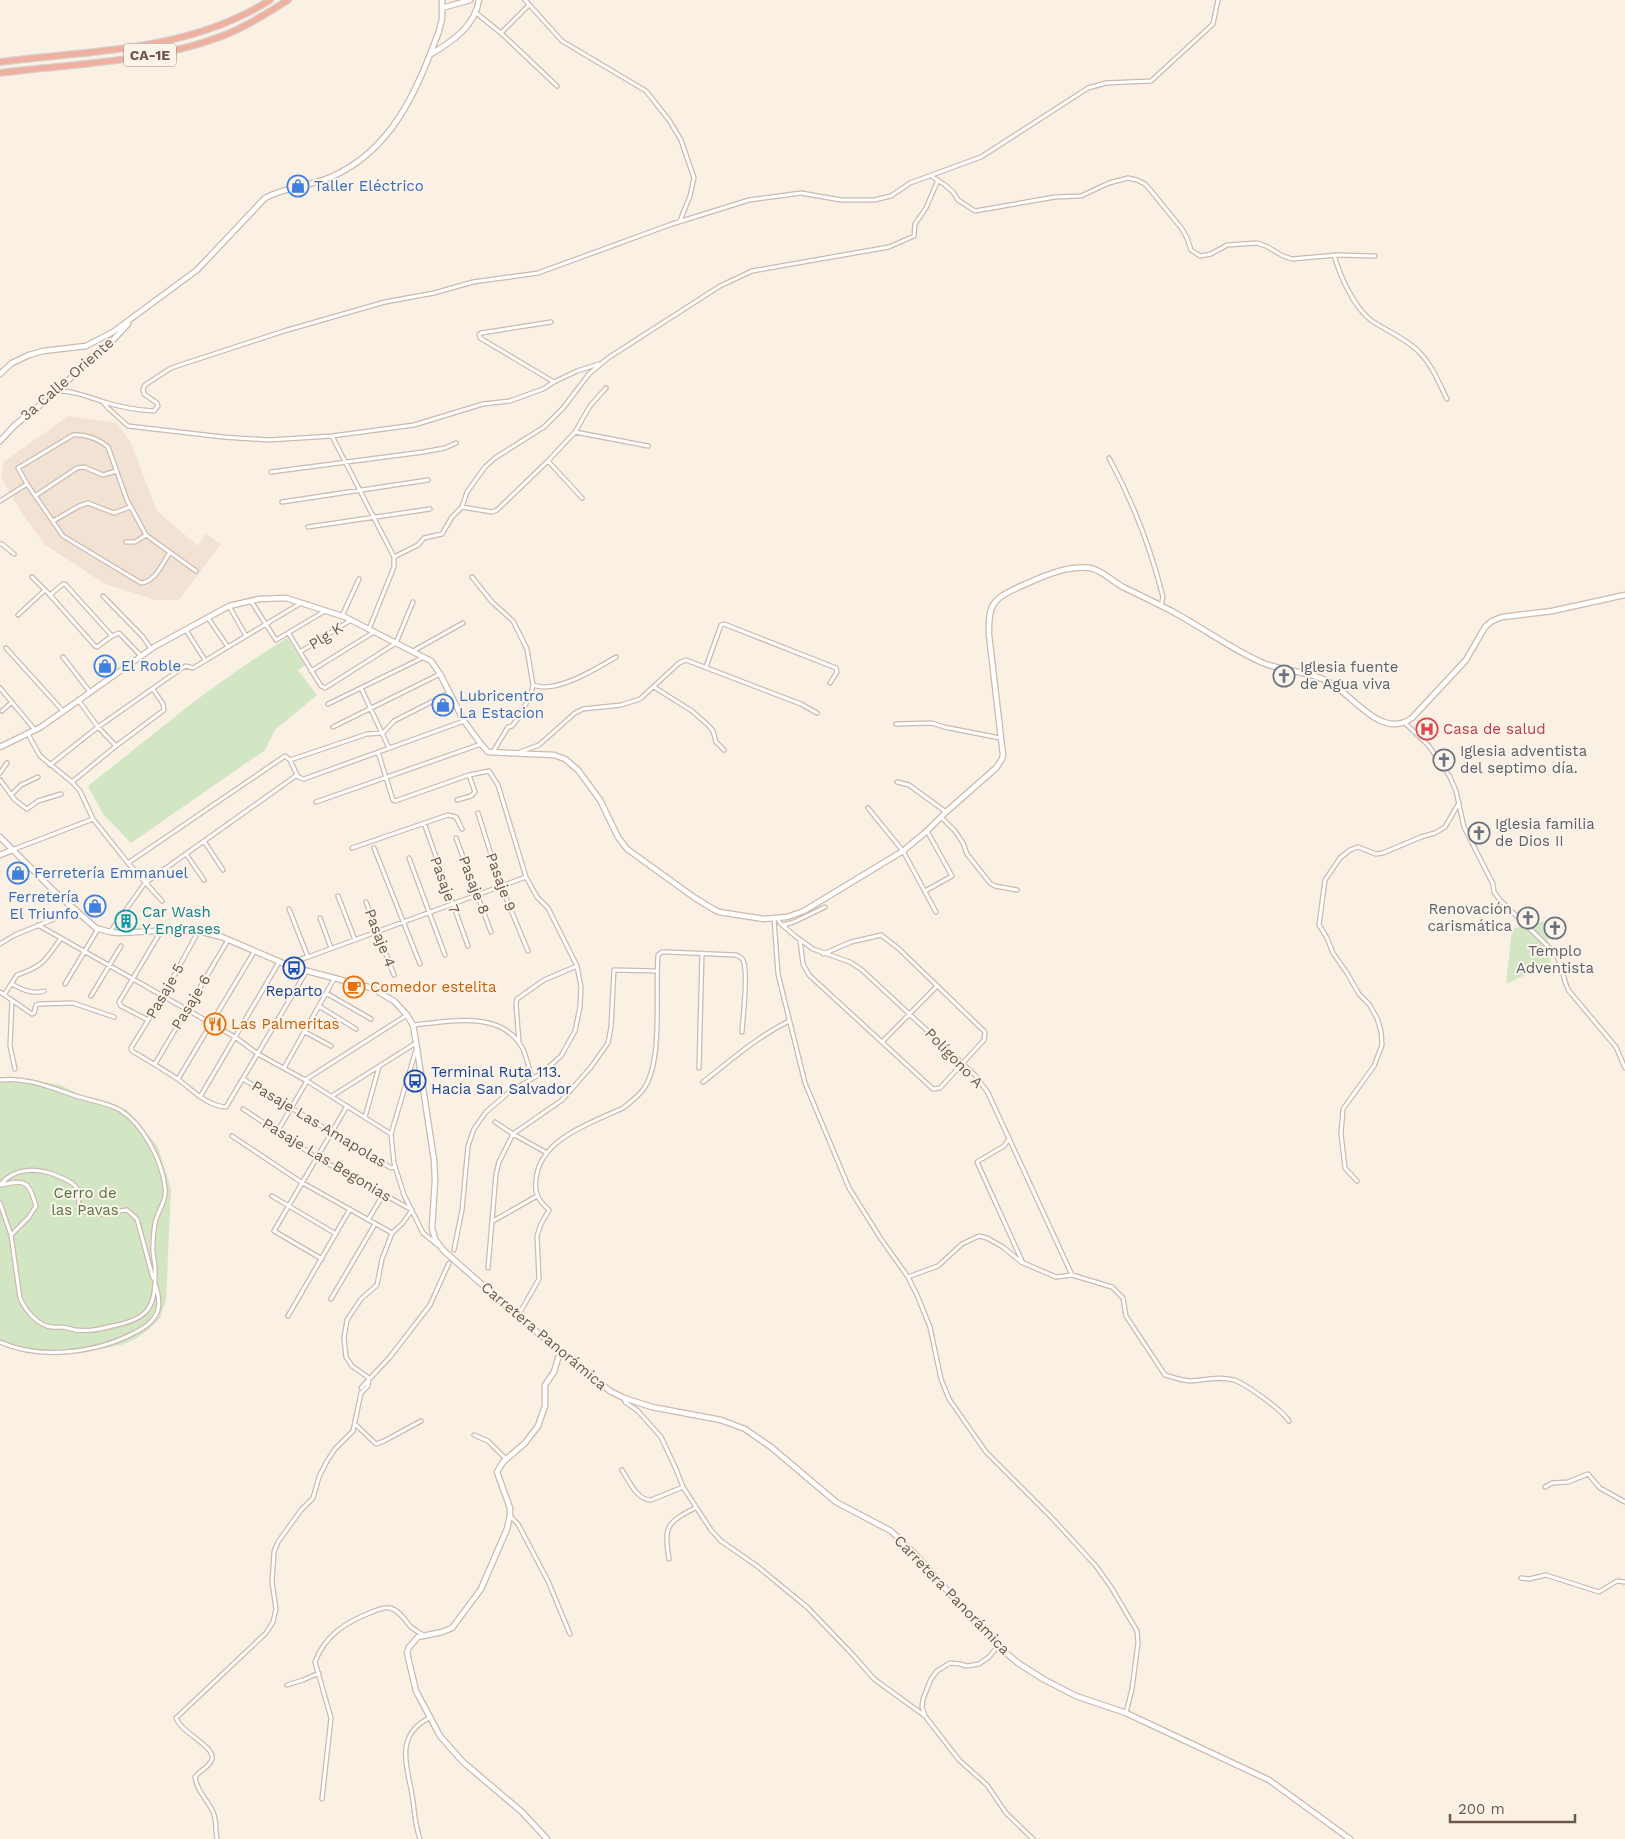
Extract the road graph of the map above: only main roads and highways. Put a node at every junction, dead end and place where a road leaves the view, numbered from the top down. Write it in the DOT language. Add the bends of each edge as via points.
graph roads {
  1 [pos="270,0"];
  2 [pos="288,0"];
  3 [pos="0,62"];
  4 [pos="0,73"];
  1 -- 3 [label="highway, CA-1E" via="219,26 178,39"];
  2 -- 4 [label="highway, CA-1E" via="240,28 190,46 150,55"];
}
